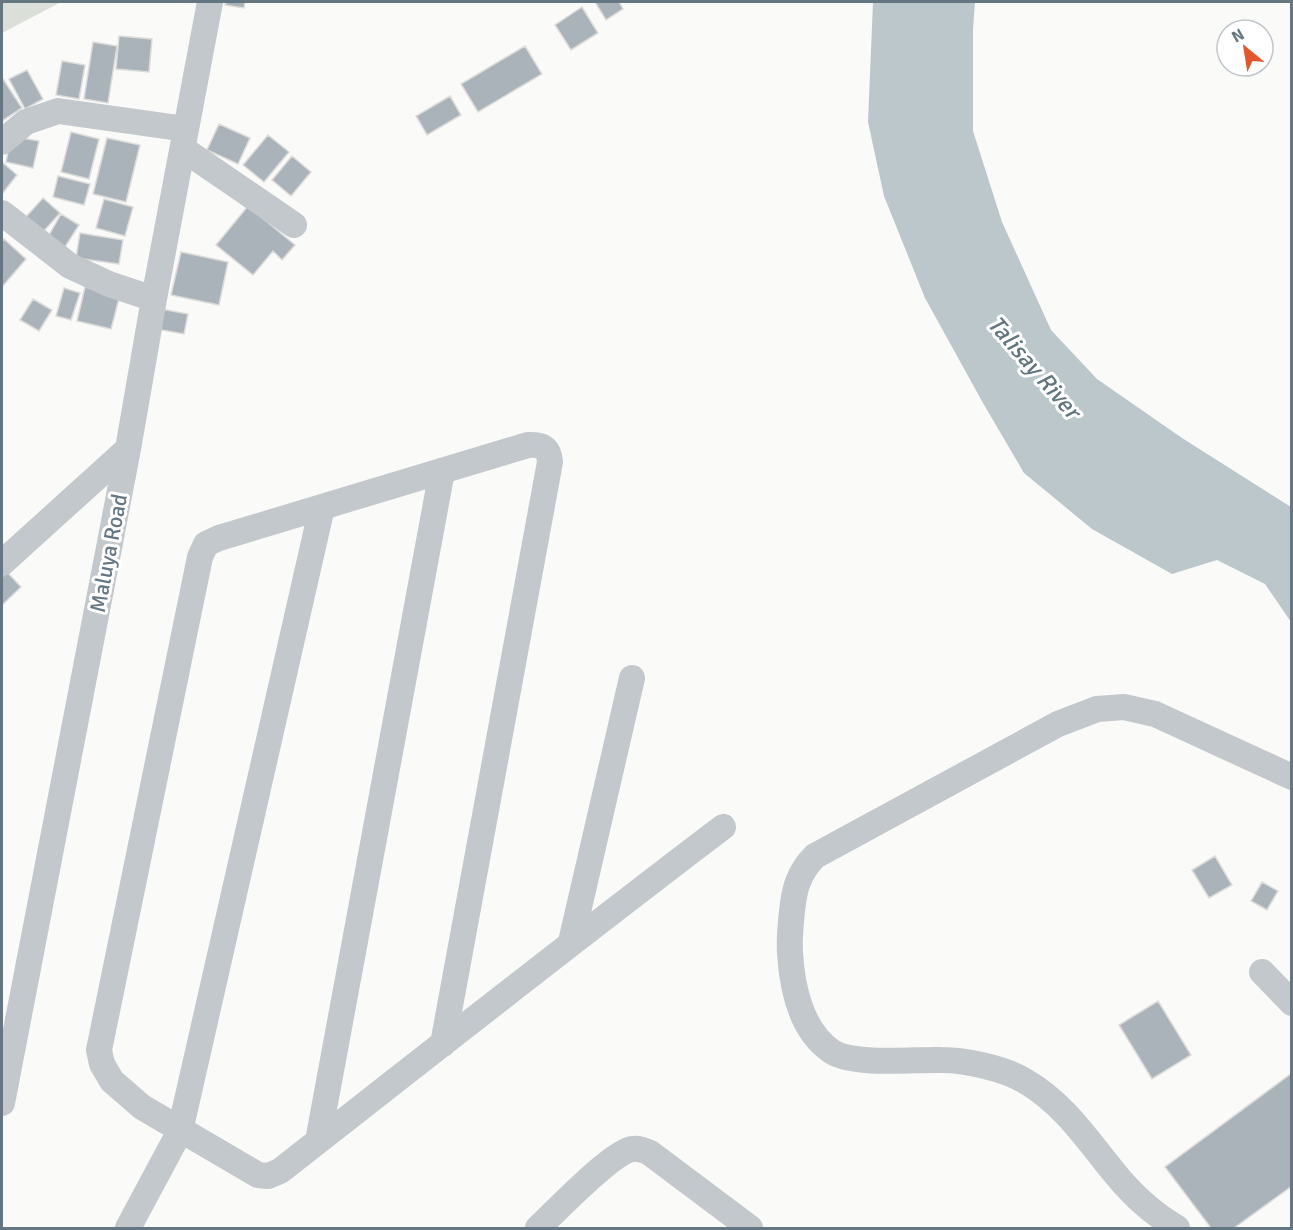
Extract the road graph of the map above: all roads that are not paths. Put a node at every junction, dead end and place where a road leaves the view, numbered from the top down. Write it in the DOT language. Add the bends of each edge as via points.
graph roads {
  1 [pos="210,2"];
  2 [pos="184,139"];
  3 [pos="2,142"];
  4 [pos="2,213"];
  5 [pos="294,225"];
  6 [pos="154,298"];
  7 [pos="128,449"];
  8 [pos="442,471"];
  9 [pos="322,507"];
  10 [pos="2,563"];
  11 [pos="632,678"];
  12 [pos="1292,777"];
  13 [pos="723,827"];
  14 [pos="571,942"];
  15 [pos="1262,972"];
  16 [pos="1292,1003"];
  17 [pos="10,1007"];
  18 [pos="443,1044"];
  19 [pos="2,1103"];
  20 [pos="180,1131"];
  21 [pos="318,1141"];
  22 [pos="128,1228"];
  23 [pos="538,1228"];
  24 [pos="750,1228"];
  25 [pos="1177,1228"];
  1 -- 2 [label="street, Maluya Road"];
  2 -- 3 [label="street" via="57,111 26,122"];
  2 -- 5 [label="street"];
  2 -- 6 [label="street, Maluya Road"];
  4 -- 6 [label="street" via="70,266"];
  6 -- 7 [label="street, Maluya Road"];
  7 -- 10 [label="street"];
  7 -- 17 [label="street, Maluya Road"];
  8 -- 9 [label="street"];
  8 -- 18 [label="street" via="528,445 544,446 550,462"];
  8 -- 21 [label="street"];
  9 -- 20 [label="street"];
  9 -- 20 [label="street" via="212,541 200,557 99,1050 112,1081 142,1107"];
  11 -- 14 [label="street"];
  12 -- 25 [label="street" via="1155,714 1124,707 1097,709 1058,724 815,856 796,884 789,944 791,977 808,1024 832,1052 854,1059 976,1063 1024,1079 1053,1100 1079,1127 1143,1204"];
  13 -- 14 [label="street"];
  14 -- 18 [label="street"];
  15 -- 16 [label="street"];
  17 -- 19 [label="street, Maluya Road"];
  18 -- 21 [label="street"];
  20 -- 21 [label="street" via="258,1175 268,1176 280,1172"];
  20 -- 22 [label="street"];
  23 -- 24 [label="street" via="614,1158 640,1148"];
}
